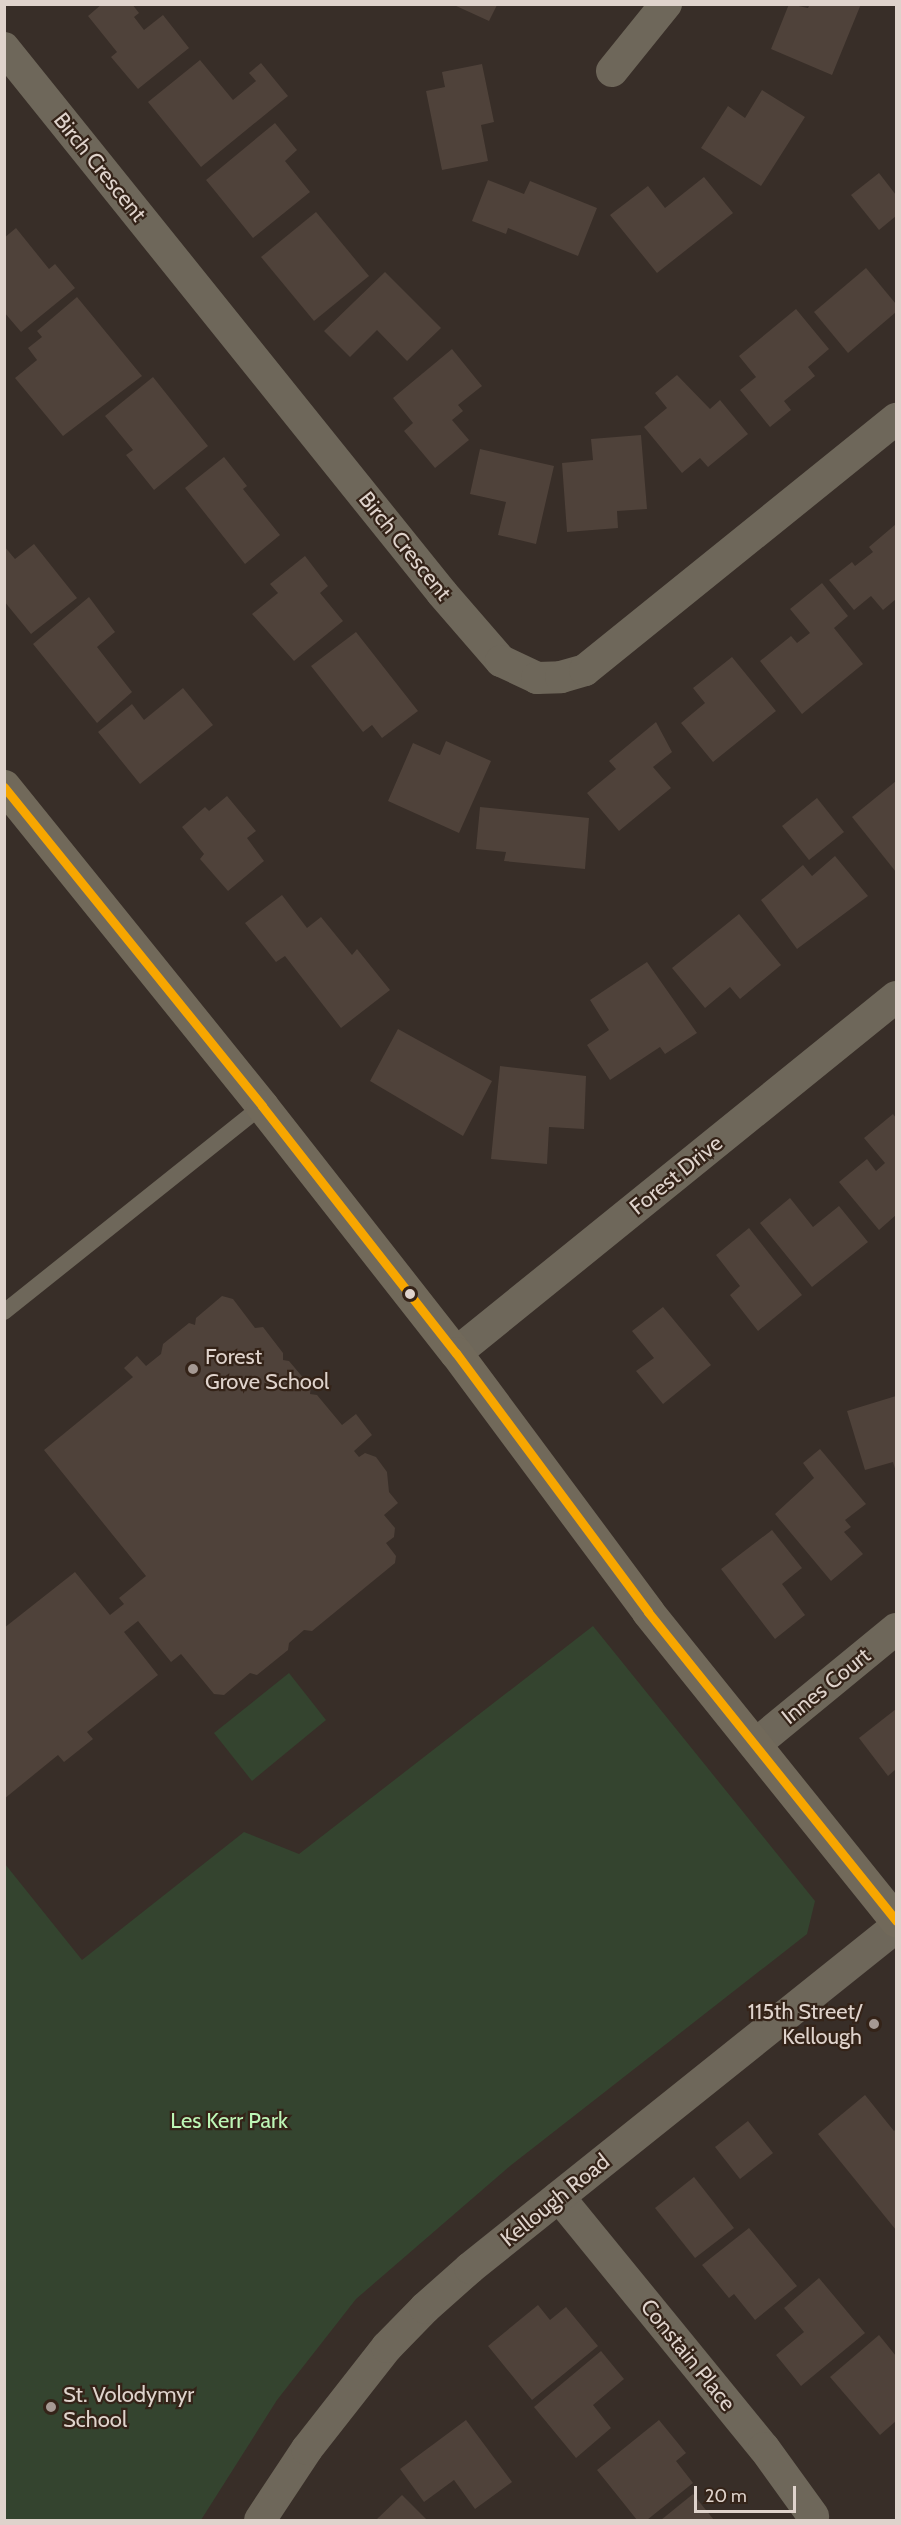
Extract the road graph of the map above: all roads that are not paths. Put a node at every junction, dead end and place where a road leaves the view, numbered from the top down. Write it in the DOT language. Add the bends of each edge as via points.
graph roads {
  1 [pos="666,4"];
  2 [pos="4,48"];
  3 [pos="612,71"];
  4 [pos="897,419"];
  5 [pos="4,786"];
  6 [pos="897,998"];
  7 [pos="262,1106"];
  8 [pos="4,1312"];
  9 [pos="456,1353"];
  10 [pos="897,1629"];
  11 [pos="756,1744"];
  12 [pos="897,1921"];
  13 [pos="897,1927"];
  14 [pos="559,2197"];
  15 [pos="813,2516"];
  16 [pos="260,2520"];
  1 -- 3 [label="street"];
  2 -- 4 [label="street, Birch Crescent" via="442,593 501,661 537,678 585,670"];
  5 -- 7 [label="street"];
  6 -- 9 [label="street, Forest Drive"];
  7 -- 8 [label="lane"];
  7 -- 9 [label="street"];
  9 -- 11 [label="street" via="648,1612"];
  10 -- 11 [label="street, Innes Court"];
  11 -- 12 [label="street"];
  13 -- 14 [label="street, Kellough Road"];
  14 -- 15 [label="street, Constain Place" via="764,2448"];
  14 -- 16 [label="street, Kellough Road" via="470,2268 387,2348 307,2449"];
}
